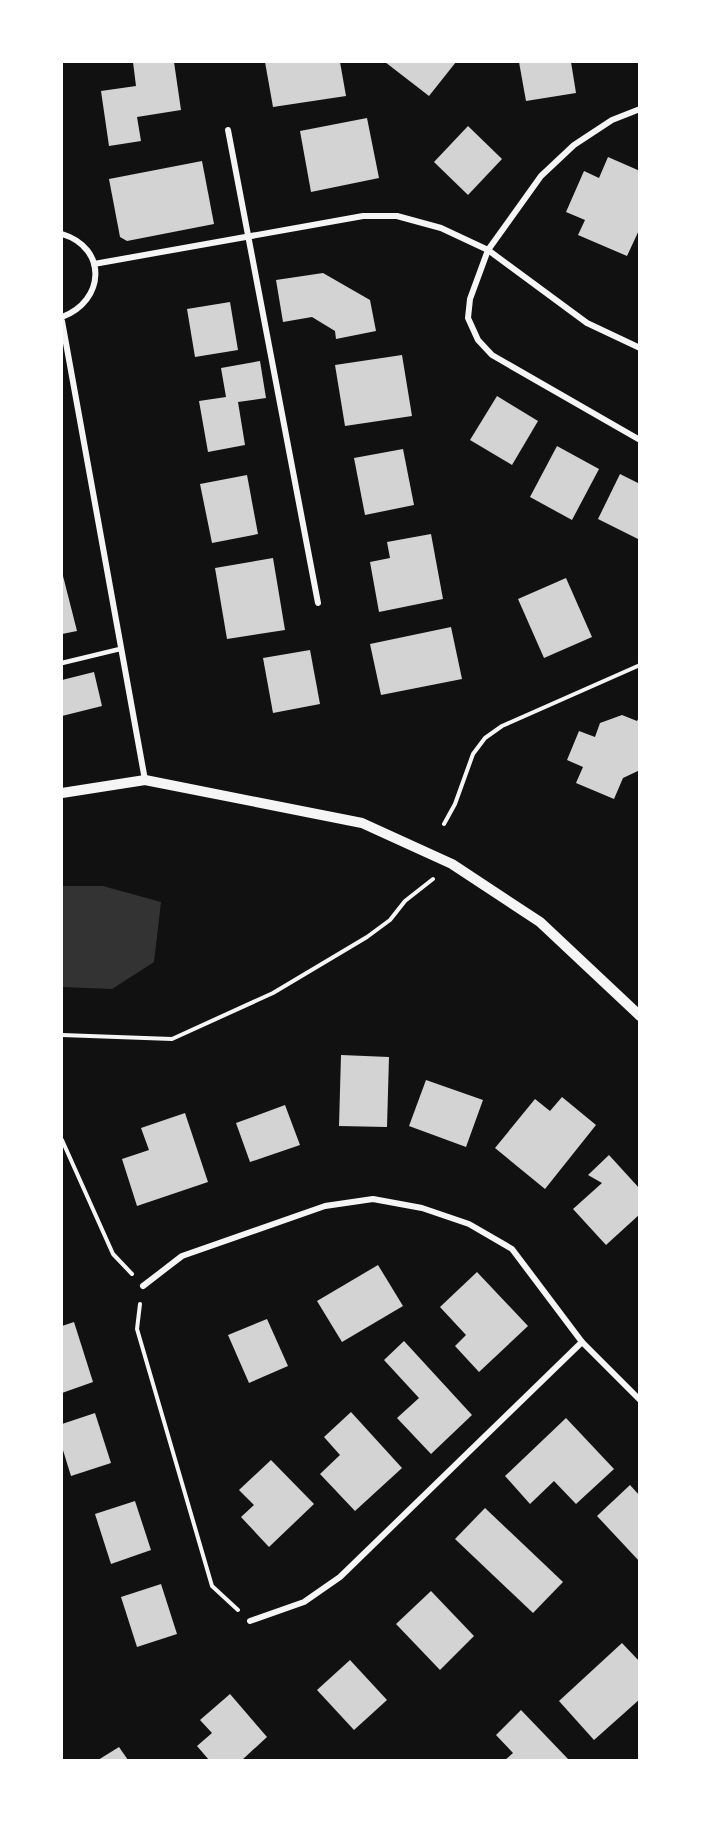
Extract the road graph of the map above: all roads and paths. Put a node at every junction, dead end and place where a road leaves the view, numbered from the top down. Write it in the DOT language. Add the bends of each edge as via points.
graph roads {
  1 [pos="639,109"];
  2 [pos="228,130"];
  3 [pos="62,234"];
  4 [pos="248,237"];
  5 [pos="488,250"];
  6 [pos="94,264"];
  7 [pos="62,319"];
  8 [pos="639,348"];
  9 [pos="639,440"];
  10 [pos="318,603"];
  11 [pos="120,649"];
  12 [pos="62,663"];
  13 [pos="639,665"];
  14 [pos="145,780"];
  15 [pos="62,793"];
  16 [pos="444,824"];
  17 [pos="452,864"];
  18 [pos="639,1016"];
  19 [pos="62,1035"];
  20 [pos="62,1140"];
  21 [pos="143,1286"];
  22 [pos="582,1342"];
  23 [pos="639,1400"];
  24 [pos="250,1621"];
  1 -- 5 [label="street" via="612,120 574,145 541,176"];
  2 -- 4 [label="street"];
  3 -- 6 [label="street" via="77,240"];
  4 -- 5 [label="street" via="363,216 398,216 441,228"];
  4 -- 6 [label="street"];
  4 -- 10 [label="street"];
  5 -- 8 [label="street" via="587,323"];
  5 -- 9 [label="street" via="470,300 468,318 478,340 492,355"];
  6 -- 7 [label="street" via="92,292 80,308"];
  7 -- 11 [label="street"];
  11 -- 12 [label="lane"];
  11 -- 14 [label="street"];
  13 -- 16 [label="path" via="502,726 485,738 473,754"];
  14 -- 15 [label="street"];
  14 -- 17 [label="street" via="362,823"];
  17 -- 18 [label="street" via="540,922"];
  17 -- 19 [label="path" via="367,938 273,993 172,1039"];
  20 -- 21 [label="path" via="113,1254"];
  21 -- 22 [label="street" via="182,1256 325,1206 373,1199 422,1208 469,1224 512,1250"];
  21 -- 24 [label="path" via="137,1329 212,1586"];
  22 -- 23 [label="street"];
  22 -- 24 [label="street" via="340,1577 304,1602"];
}
